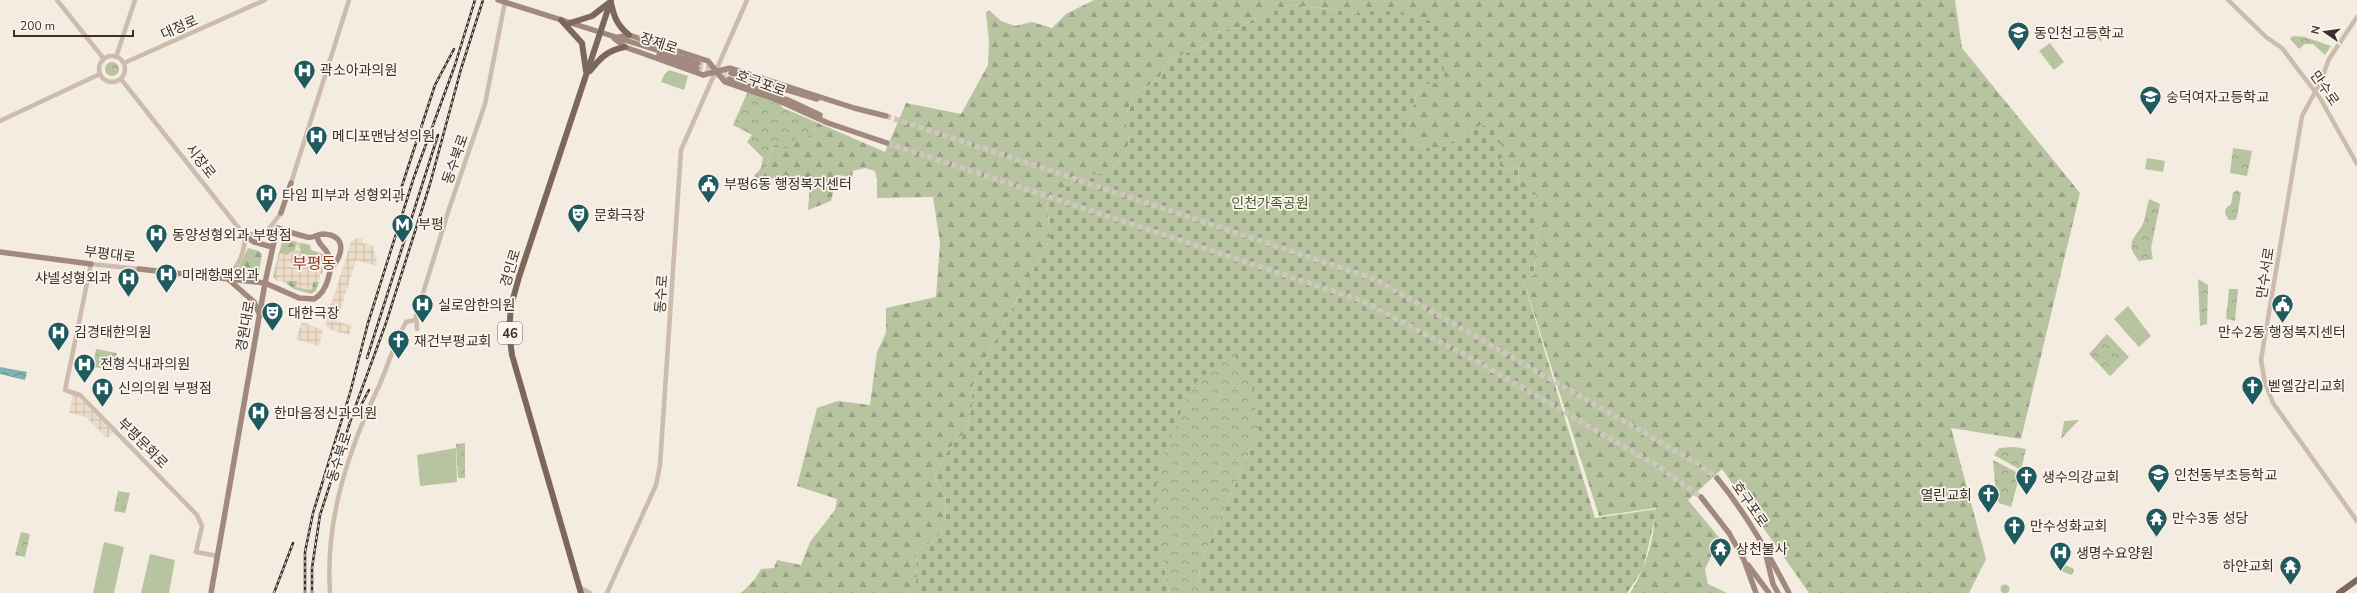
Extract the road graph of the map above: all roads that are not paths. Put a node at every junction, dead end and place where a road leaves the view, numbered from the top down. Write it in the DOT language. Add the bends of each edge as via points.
graph roads {
  1 [pos="57,0"];
  2 [pos="135,0"];
  3 [pos="264,0"];
  4 [pos="349,0"];
  5 [pos="498,0"];
  6 [pos="747,0"];
  7 [pos="2228,0"];
  8 [pos="611,1"];
  9 [pos="505,2"];
  10 [pos="2357,17"];
  11 [pos="561,20"];
  12 [pos="570,23"];
  13 [pos="600,33"];
  14 [pos="629,35"];
  15 [pos="614,38"];
  16 [pos="624,47"];
  17 [pos="116,56"];
  18 [pos="104,59"];
  19 [pos="124,64"];
  20 [pos="698,65"];
  21 [pos="716,71"];
  22 [pos="100,74"];
  23 [pos="587,75"];
  24 [pos="121,79"];
  25 [pos="2316,92"];
  26 [pos="854,108"];
  27 [pos="886,116"];
  28 [pos="0,121"];
  29 [pos="848,130"];
  30 [pos="887,143"];
  31 [pos="2357,164"];
  32 [pos="291,183"];
  33 [pos="281,213"];
  34 [pos="277,228"];
  35 [pos="245,236"];
  36 [pos="316,236"];
  37 [pos="272,247"];
  38 [pos="0,252"];
  39 [pos="91,264"];
  40 [pos="139,269"];
  41 [pos="330,270"];
  42 [pos="226,279"];
  43 [pos="265,283"];
  44 [pos="259,316"];
  45 [pos="415,320"];
  46 [pos="417,329"];
  47 [pos="1717,478"];
  48 [pos="1701,497"];
  49 [pos="2357,521"];
  50 [pos="1763,544"];
  51 [pos="218,556"];
  52 [pos="1744,560"];
  53 [pos="2357,580"];
  54 [pos="580,590"];
  55 [pos="210,593"];
  56 [pos="330,593"];
  57 [pos="590,593"];
  58 [pos="607,593"];
  59 [pos="1756,593"];
  60 [pos="1769,593"];
  61 [pos="1778,593"];
  62 [pos="1789,593"];
  63 [pos="2339,593"];
  1 -- 18 [label="street"];
  2 -- 17 [label="street"];
  3 -- 19 [label="street, 대정로"];
  4 -- 32 [label="street, 경원대로"];
  5 -- 9 [label="main road, 장제로"];
  6 -- 21 [label="street, 동수로"];
  7 -- 25 [label="street, 만수로" via="2266,37 2282,48"];
  8 -- 12 [label="main road" via="596,14 582,21"];
  8 -- 13 [label="main road, 경인로 / 46"];
  8 -- 14 [label="main road" via="614,18 619,27"];
  9 -- 11 [label="main road, 장제로"];
  9 -- 45 [label="street, 동수북로" via="485,104 449,208"];
  10 -- 25 [label="street, 만수서로" via="2329,59"];
  11 -- 12 [label="main road, 장제로"];
  11 -- 23 [label="main road" via="582,43"];
  12 -- 13 [label="main road, 장제로"];
  13 -- 15 [label="main road, 장제로"];
  13 -- 23 [label="main road, 경인로 / 46"];
  14 -- 15 [label="main road"];
  14 -- 21 [label="main road" via="708,60"];
  15 -- 16 [label="main road"];
  15 -- 20 [label="main road, 장제로" via="625,44"];
  16 -- 21 [label="main road" via="703,75"];
  16 -- 23 [label="main road" via="612,50 600,59"];
  17 -- 18 [label="street"];
  17 -- 19 [label="street"];
  18 -- 22 [label="street" via="100,63"];
  19 -- 24 [label="street"];
  21 -- 26 [label="main road, 호구포로" via="730,68"];
  21 -- 29 [label="main road, 호구포로" via="725,82 775,99"];
  21 -- 58 [label="street, 동수로" via="680,157 660,465 656,486"];
  22 -- 24 [label="street" via="109,82"];
  22 -- 28 [label="street"];
  23 -- 54 [label="main road, 경인로 / 46" via="519,277 511,306 509,332 516,374"];
  24 -- 35 [label="street, 시장로"];
  25 -- 31 [label="street, 만수로"];
  25 -- 49 [label="street, 만수서로" via="2302,116 2262,360 2265,383 2273,403"];
  26 -- 27 [label="main road, 호구포로"];
  26 -- 29 [label="main road, 호구포로" via="730,76 788,100"];
  29 -- 30 [label="main road, 호구포로"];
  32 -- 33 [label="main road, 경원대로"];
  33 -- 34 [label="street, 경원대로"];
  33 -- 35 [label="street" via="268,230"];
  34 -- 36 [label="main road" via="307,237"];
  34 -- 37 [label="main road, 경원대로"];
  35 -- 37 [label="main road, 시장로" via="254,242"];
  35 -- 42 [label="street" via="244,248 235,268"];
  36 -- 41 [label="main road" via="318,244 328,253"];
  36 -- 41 [label="main road" via="334,236 339,242 342,254"];
  37 -- 43 [label="main road, 경원대로"];
  38 -- 39 [label="main road, 부평대로"];
  39 -- 40 [label="street, 부평대로"];
  39 -- 51 [label="street, 부평문화로" via="66,390 80,395 197,515 202,526 196,552"];
  40 -- 42 [label="main road, 부평대로"];
  41 -- 43 [label="main road, 부평대로" via="323,292 314,299 299,298"];
  42 -- 43 [label="main road, 부평대로"];
  42 -- 44 [label="main road" via="254,302"];
  43 -- 44 [label="main road, 경원대로"];
  44 -- 51 [label="main road, 경원대로"];
  45 -- 46 [label="street, 동수북로"];
  45 -- 56 [label="street, 동수북로" via="406,322 395,343 345,470 328,552"];
  47 -- 50 [label="main road, 호구포로" via="1732,495"];
  48 -- 52 [label="main road" via="1728,533"];
  50 -- 61 [label="main road, 호구포로" via="1773,584"];
  50 -- 62 [label="main road, 호구포로"];
  51 -- 55 [label="main road, 경원대로"];
  52 -- 59 [label="main road"];
  52 -- 60 [label="main road"];
  53 -- 63 [label="main road"];
  54 -- 57 [label="street"];
}
